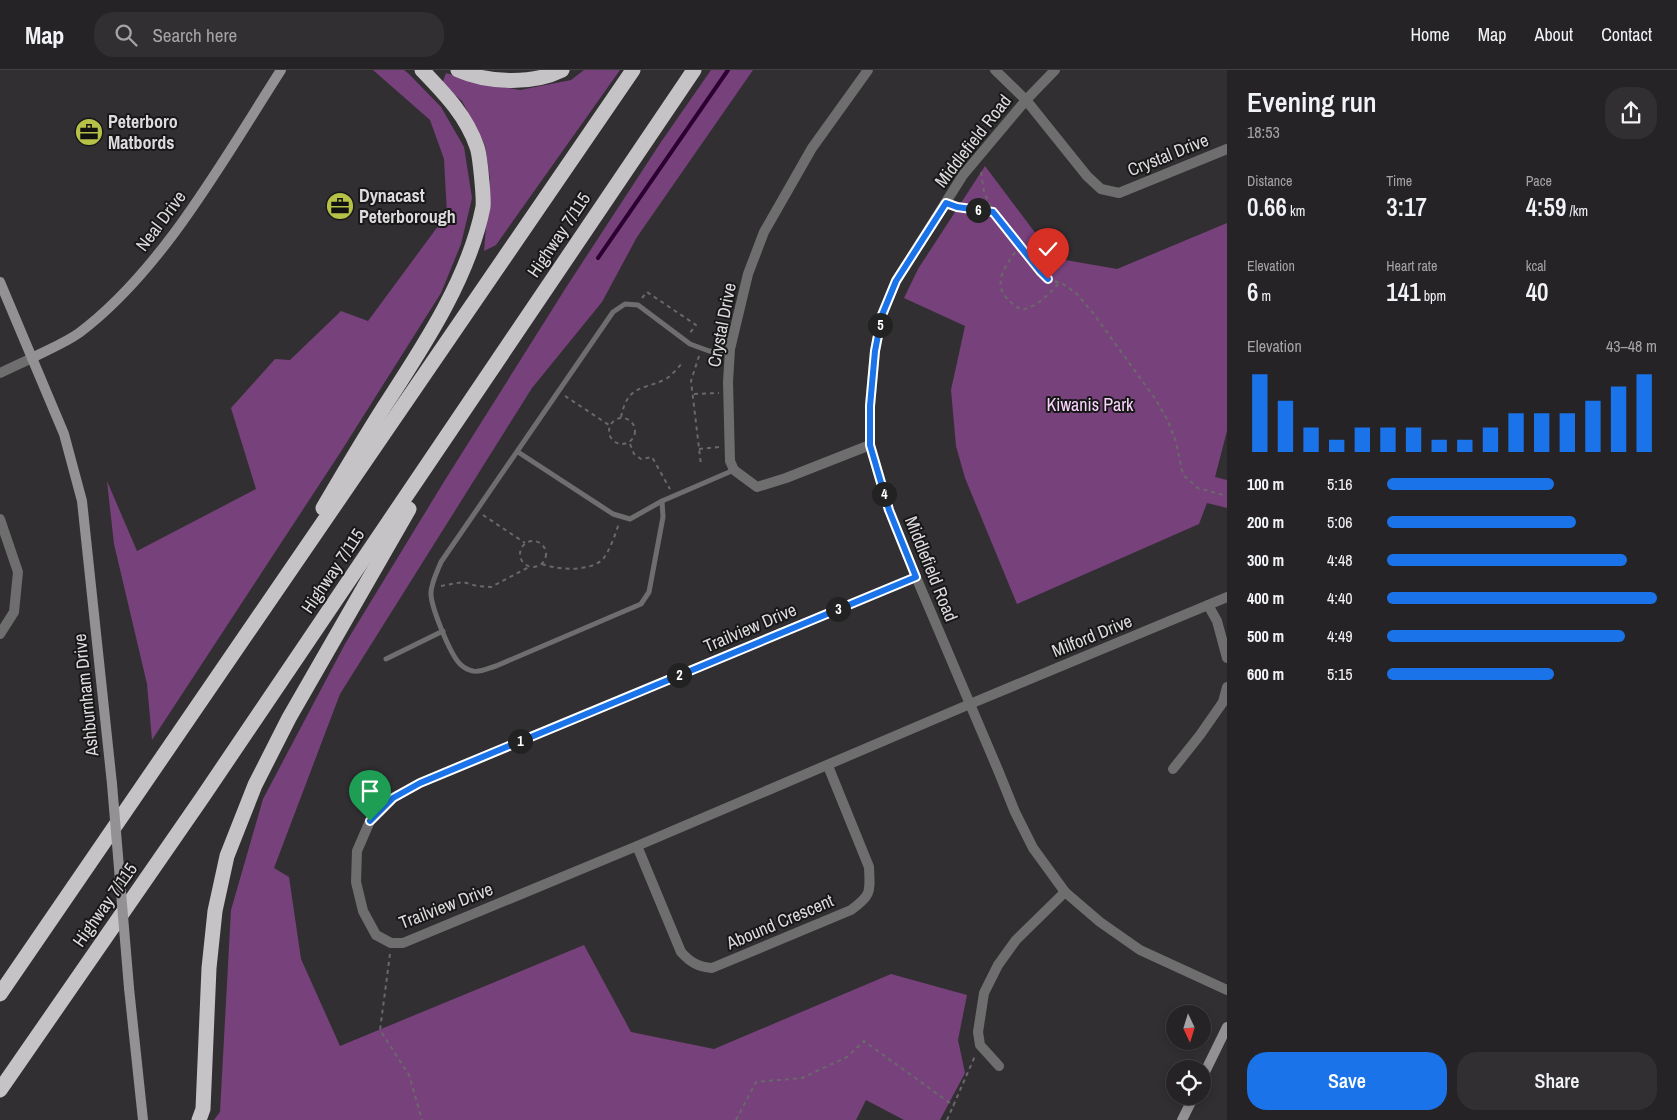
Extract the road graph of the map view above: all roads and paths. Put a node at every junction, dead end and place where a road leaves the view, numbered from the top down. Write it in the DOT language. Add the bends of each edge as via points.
graph roads {
  1 [pos="282,70"];
  2 [pos="422,70"];
  3 [pos="458,70"];
  4 [pos="562,70"];
  5 [pos="633,70"];
  6 [pos="694,70"];
  7 [pos="868,70"];
  8 [pos="995,70"];
  9 [pos="1055,70"];
  10 [pos="1026,100"];
  11 [pos="1227,149"];
  12 [pos="978,157"];
  13 [pos="946,203"];
  14 [pos="993,212"];
  15 [pos="1020,246"];
  16 [pos="0,282"];
  17 [pos="1059,283"];
  18 [pos="638,305"];
  19 [pos="685,340"];
  20 [pos="701,348"];
  21 [pos="730,354"];
  22 [pos="32,358"];
  23 [pos="497,360"];
  24 [pos="683,362"];
  25 [pos="0,373"];
  26 [pos="558,392"];
  27 [pos="728,393"];
  28 [pos="694,394"];
  29 [pos="621,418"];
  30 [pos="610,425"];
  31 [pos="630,443"];
  32 [pos="870,445"];
  33 [pos="730,446"];
  34 [pos="699,449"];
  35 [pos="518,452"];
  36 [pos="701,465"];
  37 [pos="734,470"];
  38 [pos="673,496"];
  39 [pos="1227,496"];
  40 [pos="662,501"];
  41 [pos="477,512"];
  42 [pos="622,517"];
  43 [pos="0,519"];
  44 [pos="525,543"];
  45 [pos="309,545"];
  46 [pos="542,564"];
  47 [pos="529,567"];
  48 [pos="916,577"];
  49 [pos="432,588"];
  50 [pos="1227,597"];
  51 [pos="1208,605"];
  52 [pos="443,631"];
  53 [pos="0,634"];
  54 [pos="1227,658"];
  55 [pos="386,659"];
  56 [pos="1227,687"];
  57 [pos="970,704"];
  58 [pos="828,766"];
  59 [pos="1173,768"];
  60 [pos="637,846"];
  61 [pos="1065,892"];
  62 [pos="391,942"];
  63 [pos="1227,990"];
  64 [pos="0,994"];
  65 [pos="1227,1027"];
  66 [pos="980,1045"];
  67 [pos="1211,1060"];
  68 [pos="998,1066"];
  69 [pos="0,1090"];
  70 [pos="1190,1105"];
  71 [pos="954,1106"];
  72 [pos="143,1120"];
  73 [pos="199,1120"];
  74 [pos="422,1120"];
  75 [pos="736,1120"];
  76 [pos="946,1120"];
  77 [pos="1182,1120"];
  1 -- 22 [label="main road, Neal Drive" via="194,205 149,264 111,305 78,334"];
  2 -- 45 [label="highway" via="455,105 478,148 483,205 458,280 430,336 321,512"];
  3 -- 4 [label="highway" via="473,77 500,80 529,79"];
  5 -- 45 [label="highway, Highway 7/115"];
  6 -- 23 [label="highway, Highway 7/115"];
  7 -- 21 [label="street, Crystal Drive" via="812,148 764,232 748,274"];
  8 -- 10 [label="street, Crystal Drive"];
  9 -- 10 [label="street, Middlefield Road"];
  10 -- 11 [label="street, Crystal Drive" via="1101,189 1119,193"];
  10 -- 12 [label="street, Middlefield Road"];
  12 -- 13 [label="street, Middlefield Road"];
  12 -- 14 [label="path" via="984,192"];
  13 -- 14 [label="path"];
  13 -- 32 [label="street, Middlefield Road" via="896,281 882,315 874,360"];
  14 -- 15 [label="path"];
  15 -- 17 [label="path" via="1048,279"];
  15 -- 17 [label="path" via="1004,267 1000,280 1002,292 1012,304 1022,310 1032,307"];
  16 -- 22 [label="main road, Ashburnham Drive"];
  17 -- 39 [label="path" via="1076,293 1156,400 1176,442 1183,475 1198,488"];
  18 -- 19 [label="lane"];
  18 -- 19 [label="path" via="647,292 696,325"];
  18 -- 26 [label="lane" via="625,304 613,312"];
  19 -- 20 [label="lane"];
  20 -- 21 [label="lane"];
  20 -- 28 [label="path" via="692,381"];
  21 -- 27 [label="street, Crystal Drive"];
  22 -- 25 [label="street"];
  22 -- 72 [label="main road, Ashburnham Drive, bridge" via="64,434 82,501"];
  23 -- 69 [label="highway, Highway 7/115" via="202,798"];
  23 -- 73 [label="highway" via="469,419 403,518 290,718 255,786 227,856 215,910 203,1109"];
  24 -- 29 [label="path" via="668,378 631,394"];
  26 -- 30 [label="path"];
  26 -- 35 [label="lane"];
  27 -- 28 [label="path"];
  27 -- 33 [label="street, Crystal Drive"];
  28 -- 34 [label="path"];
  29 -- 30 [label="path"];
  29 -- 31 [label="path" via="634,425 636,434"];
  30 -- 31 [label="path" via="610,438 616,444"];
  31 -- 38 [label="path" via="634,454 641,459 652,457"];
  32 -- 37 [label="street" via="757,487"];
  32 -- 48 [label="street, Middlefield Road" via="889,510"];
  33 -- 34 [label="path"];
  33 -- 37 [label="street, Crystal Drive"];
  34 -- 36 [label="path"];
  35 -- 41 [label="lane"];
  35 -- 42 [label="lane"];
  37 -- 38 [label="lane"];
  38 -- 40 [label="lane"];
  40 -- 42 [label="lane" via="630,519"];
  40 -- 52 [label="lane" via="663,517 649,592 641,604 475,672 459,663"];
  41 -- 44 [label="path"];
  41 -- 49 [label="lane" via="441,562"];
  42 -- 46 [label="path" via="603,558 595,564 572,569"];
  43 -- 53 [label="street" via="18,572 14,612"];
  44 -- 46 [label="path" via="530,540 543,545 546,558"];
  44 -- 47 [label="path" via="519,555"];
  45 -- 64 [label="highway, Highway 7/115"];
  46 -- 47 [label="path"];
  47 -- 49 [label="path" via="491,587 463,582"];
  48 -- 57 [label="street, Middlefield Road"];
  48 -- 62 [label="street, Trailview Drive" via="420,783 393,798 370,821 357,851 356,882 363,911 376,935"];
  49 -- 52 [label="lane" via="432,604"];
  50 -- 51 [label="street, Milford Drive"];
  51 -- 54 [label="street" via="1217,622"];
  51 -- 57 [label="street, Milford Drive"];
  52 -- 55 [label="lane"];
  56 -- 59 [label="street" via="1223,702"];
  57 -- 58 [label="street, Trailview Drive"];
  57 -- 61 [label="street, Middlefield Road" via="1014,812 1033,848"];
  58 -- 60 [label="street, Trailview Drive"];
  58 -- 60 [label="street, Abound Crescent" via="869,867 870,884 866,899 842,914 712,968 702,968 681,952"];
  60 -- 62 [label="street, Trailview Drive" via="403,943"];
  61 -- 63 [label="street, Middlefield Road" via="1140,950"];
  61 -- 66 [label="street" via="1016,940 998,965 984,993 978,1032"];
  62 -- 74 [label="path" via="380,1030 409,1075"];
  65 -- 67 [label="main road"];
  66 -- 68 [label="street"];
  66 -- 71 [label="path"];
  70 -- 77 [label="main road"];
  71 -- 75 [label="path" via="864,1041 847,1057 802,1078 756,1082"];
  71 -- 76 [label="path"];
}
